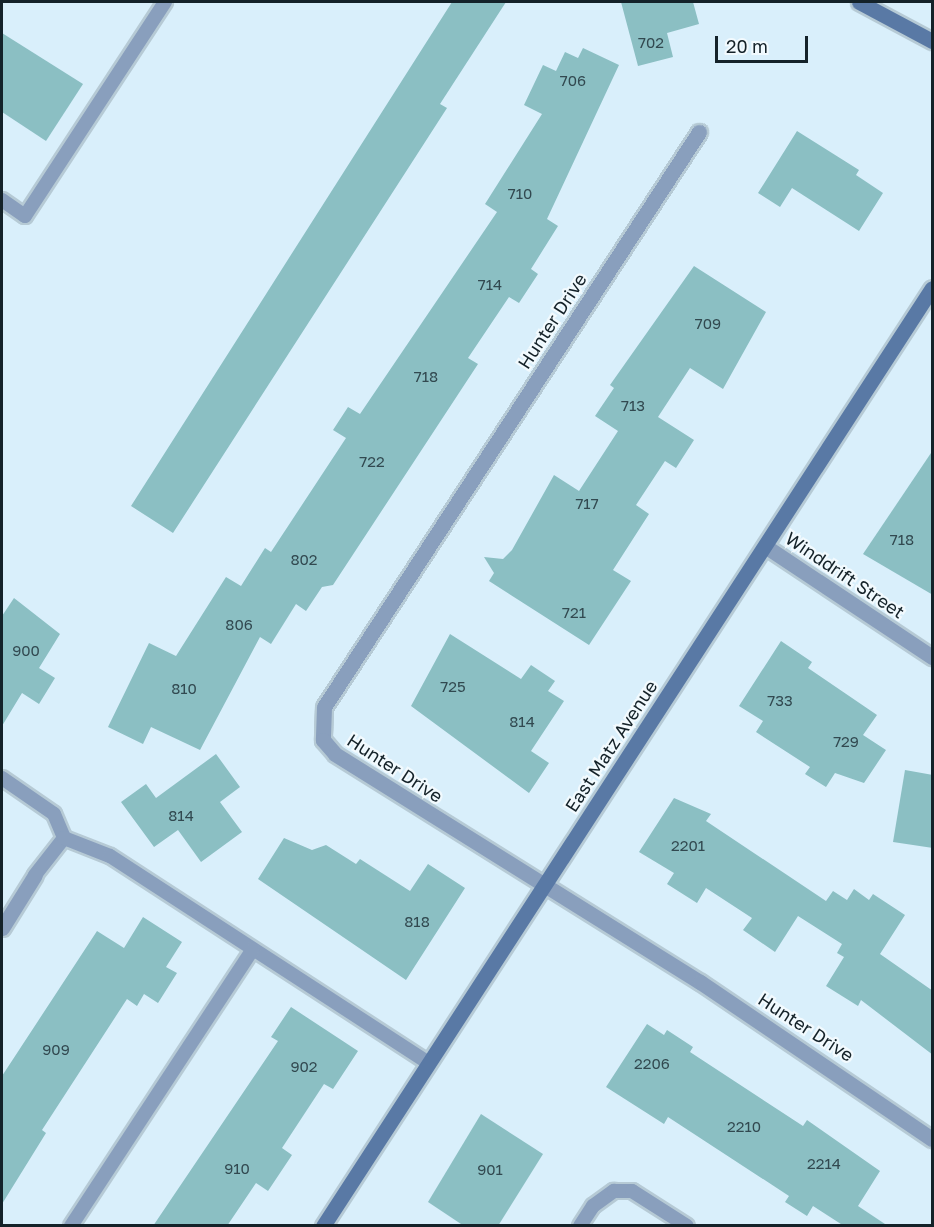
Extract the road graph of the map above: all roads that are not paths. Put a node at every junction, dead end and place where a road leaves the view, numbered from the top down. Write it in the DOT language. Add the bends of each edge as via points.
graph roads {
  1 [pos="165,2"];
  2 [pos="859,2"];
  3 [pos="933,41"];
  4 [pos="699,132"];
  5 [pos="2,200"];
  6 [pos="933,288"];
  7 [pos="765,546"];
  8 [pos="933,657"];
  9 [pos="2,778"];
  10 [pos="64,838"];
  11 [pos="35,875"];
  12 [pos="544,884"];
  13 [pos="2,928"];
  14 [pos="253,949"];
  15 [pos="429,1063"];
  16 [pos="933,1139"];
  17 [pos="71,1226"];
  18 [pos="323,1226"];
  19 [pos="580,1226"];
  20 [pos="687,1226"];
  1 -- 5 [label="lane" via="25,216"];
  2 -- 3 [label="street"];
  4 -- 12 [label="street, Hunter Drive" via="324,707 320,723 323,740 335,754"];
  6 -- 7 [label="street, East Matz Avenue"];
  7 -- 8 [label="street, Winddrift Street"];
  7 -- 12 [label="street, East Matz Avenue"];
  9 -- 10 [label="lane" via="54,814"];
  10 -- 11 [label="lane"];
  10 -- 14 [label="lane" via="110,856"];
  11 -- 13 [label="street"];
  12 -- 15 [label="street, East Matz Avenue"];
  12 -- 16 [label="street, Hunter Drive" via="835,1069"];
  14 -- 15 [label="lane"];
  14 -- 17 [label="lane"];
  15 -- 18 [label="street, East Matz Avenue"];
  19 -- 20 [label="lane" via="593,1206 614,1191 632,1191"];
}
